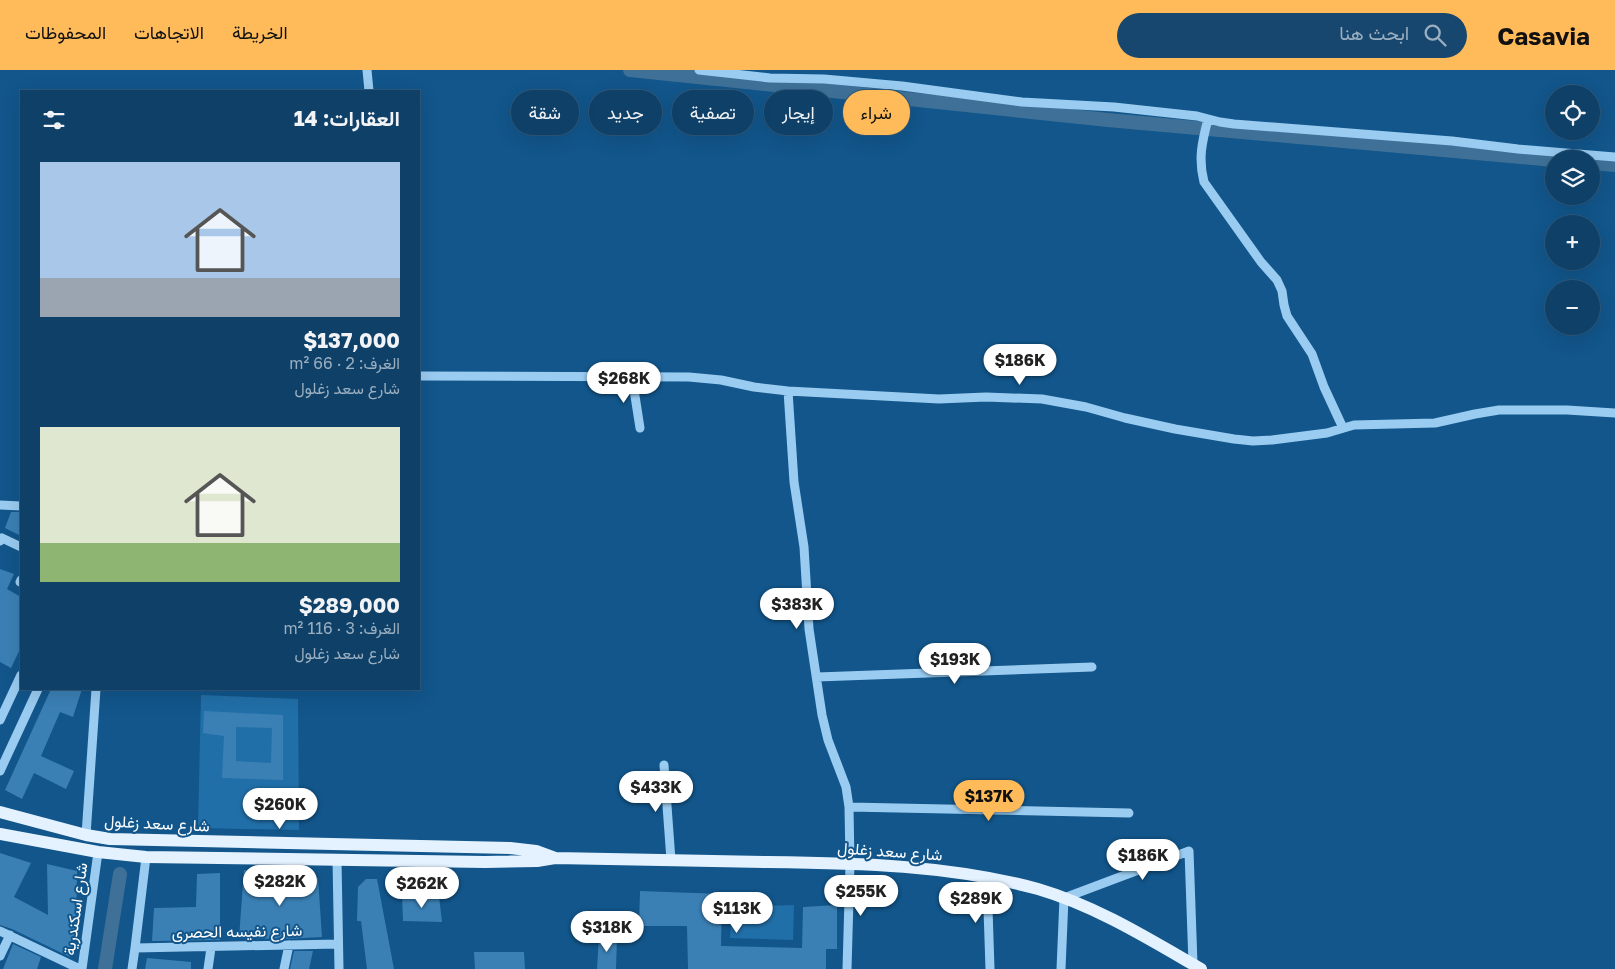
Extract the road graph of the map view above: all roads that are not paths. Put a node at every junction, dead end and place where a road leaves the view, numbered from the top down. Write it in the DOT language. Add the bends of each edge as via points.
graph roads {
  1 [pos="367,70"];
  2 [pos="699,70"];
  3 [pos="369,90"];
  4 [pos="1208,121"];
  5 [pos="1615,157"];
  6 [pos="420,376"];
  7 [pos="632,377"];
  8 [pos="788,391"];
  9 [pos="1615,413"];
  10 [pos="640,428"];
  11 [pos="1343,428"];
  12 [pos="0,505"];
  13 [pos="20,506"];
  14 [pos="0,541"];
  15 [pos="20,547"];
  16 [pos="1092,668"];
  17 [pos="20,677"];
  18 [pos="817,677"];
  19 [pos="38,690"];
  20 [pos="96,690"];
  21 [pos="0,720"];
  22 [pos="2,761"];
  23 [pos="664,765"];
  24 [pos="0,771"];
  25 [pos="850,807"];
  26 [pos="0,812"];
  27 [pos="1129,813"];
  28 [pos="0,834"];
  29 [pos="86,835"];
  30 [pos="98,852"];
  31 [pos="146,857"];
  32 [pos="555,858"];
  33 [pos="337,860"];
  34 [pos="671,860"];
  35 [pos="850,864"];
  36 [pos="986,878"];
  37 [pos="1064,898"];
  38 [pos="0,931"];
  39 [pos="10,935"];
  40 [pos="338,944"];
  41 [pos="289,945"];
  42 [pos="135,948"];
  43 [pos="211,948"];
  44 [pos="0,956"];
  45 [pos="1197,967"];
  46 [pos="81,969"];
  47 [pos="132,969"];
  48 [pos="208,969"];
  49 [pos="284,969"];
  50 [pos="339,969"];
  51 [pos="847,969"];
  52 [pos="990,969"];
  53 [pos="1061,969"];
  1 -- 3 [label="street"];
  2 -- 4 [label="street" via="902,86 1022,102 1114,107 1196,116"];
  4 -- 5 [label="street"];
  4 -- 11 [label="street" via="1200,153 1204,182 1277,280 1287,316 1312,354"];
  6 -- 7 [label="street"];
  7 -- 8 [label="street" via="709,378"];
  7 -- 10 [label="street"];
  8 -- 11 [label="street" via="939,399 994,397 1042,400 1078,405 1175,429 1253,441 1316,435"];
  8 -- 18 [label="street" via="808,621"];
  9 -- 11 [label="street" via="1499,410 1435,423"];
  12 -- 13 [label="street"];
  14 -- 15 [label="street" via="2,538"];
  16 -- 18 [label="street"];
  17 -- 21 [label="street"];
  18 -- 25 [label="street" via="828,740"];
  19 -- 22 [label="street"];
  20 -- 29 [label="street"];
  22 -- 24 [label="street"];
  23 -- 34 [label="street"];
  25 -- 27 [label="street"];
  25 -- 35 [label="street"];
  26 -- 29 [label="main road, شارع سعد زغلول"];
  28 -- 30 [label="main road, شارع سعد زغلول"];
  29 -- 32 [label="main road, شارع سعد زغلول" via="142,841 510,848 536,851"];
  30 -- 31 [label="main road, شارع سعد زغلول"];
  30 -- 46 [label="street, شارع اسكندرية"];
  31 -- 33 [label="main road, شارع سعد زغلول"];
  31 -- 42 [label="street"];
  32 -- 33 [label="main road, شارع سعد زغلول" via="519,862"];
  32 -- 34 [label="main road, شارع سعد زغلول"];
  33 -- 40 [label="street"];
  34 -- 35 [label="main road, شارع سعد زغلول"];
  35 -- 36 [label="main road, شارع سعد زغلول" via="950,871"];
  35 -- 51 [label="street"];
  36 -- 37 [label="main road, شارع سعد زغلول"];
  36 -- 52 [label="street"];
  37 -- 45 [label="main road, شارع سعد زغلول" via="1113,919"];
  37 -- 45 [label="street" via="1189,851"];
  37 -- 53 [label="street"];
  38 -- 39 [label="street"];
  39 -- 44 [label="street"];
  39 -- 46 [label="street"];
  40 -- 41 [label="street, شارع نفيسه الحصرى"];
  40 -- 50 [label="street"];
  41 -- 43 [label="street, شارع نفيسه الحصرى"];
  41 -- 49 [label="street"];
  42 -- 43 [label="street, شارع نفيسه الحصرى"];
  42 -- 47 [label="street"];
  43 -- 48 [label="street"];
}
